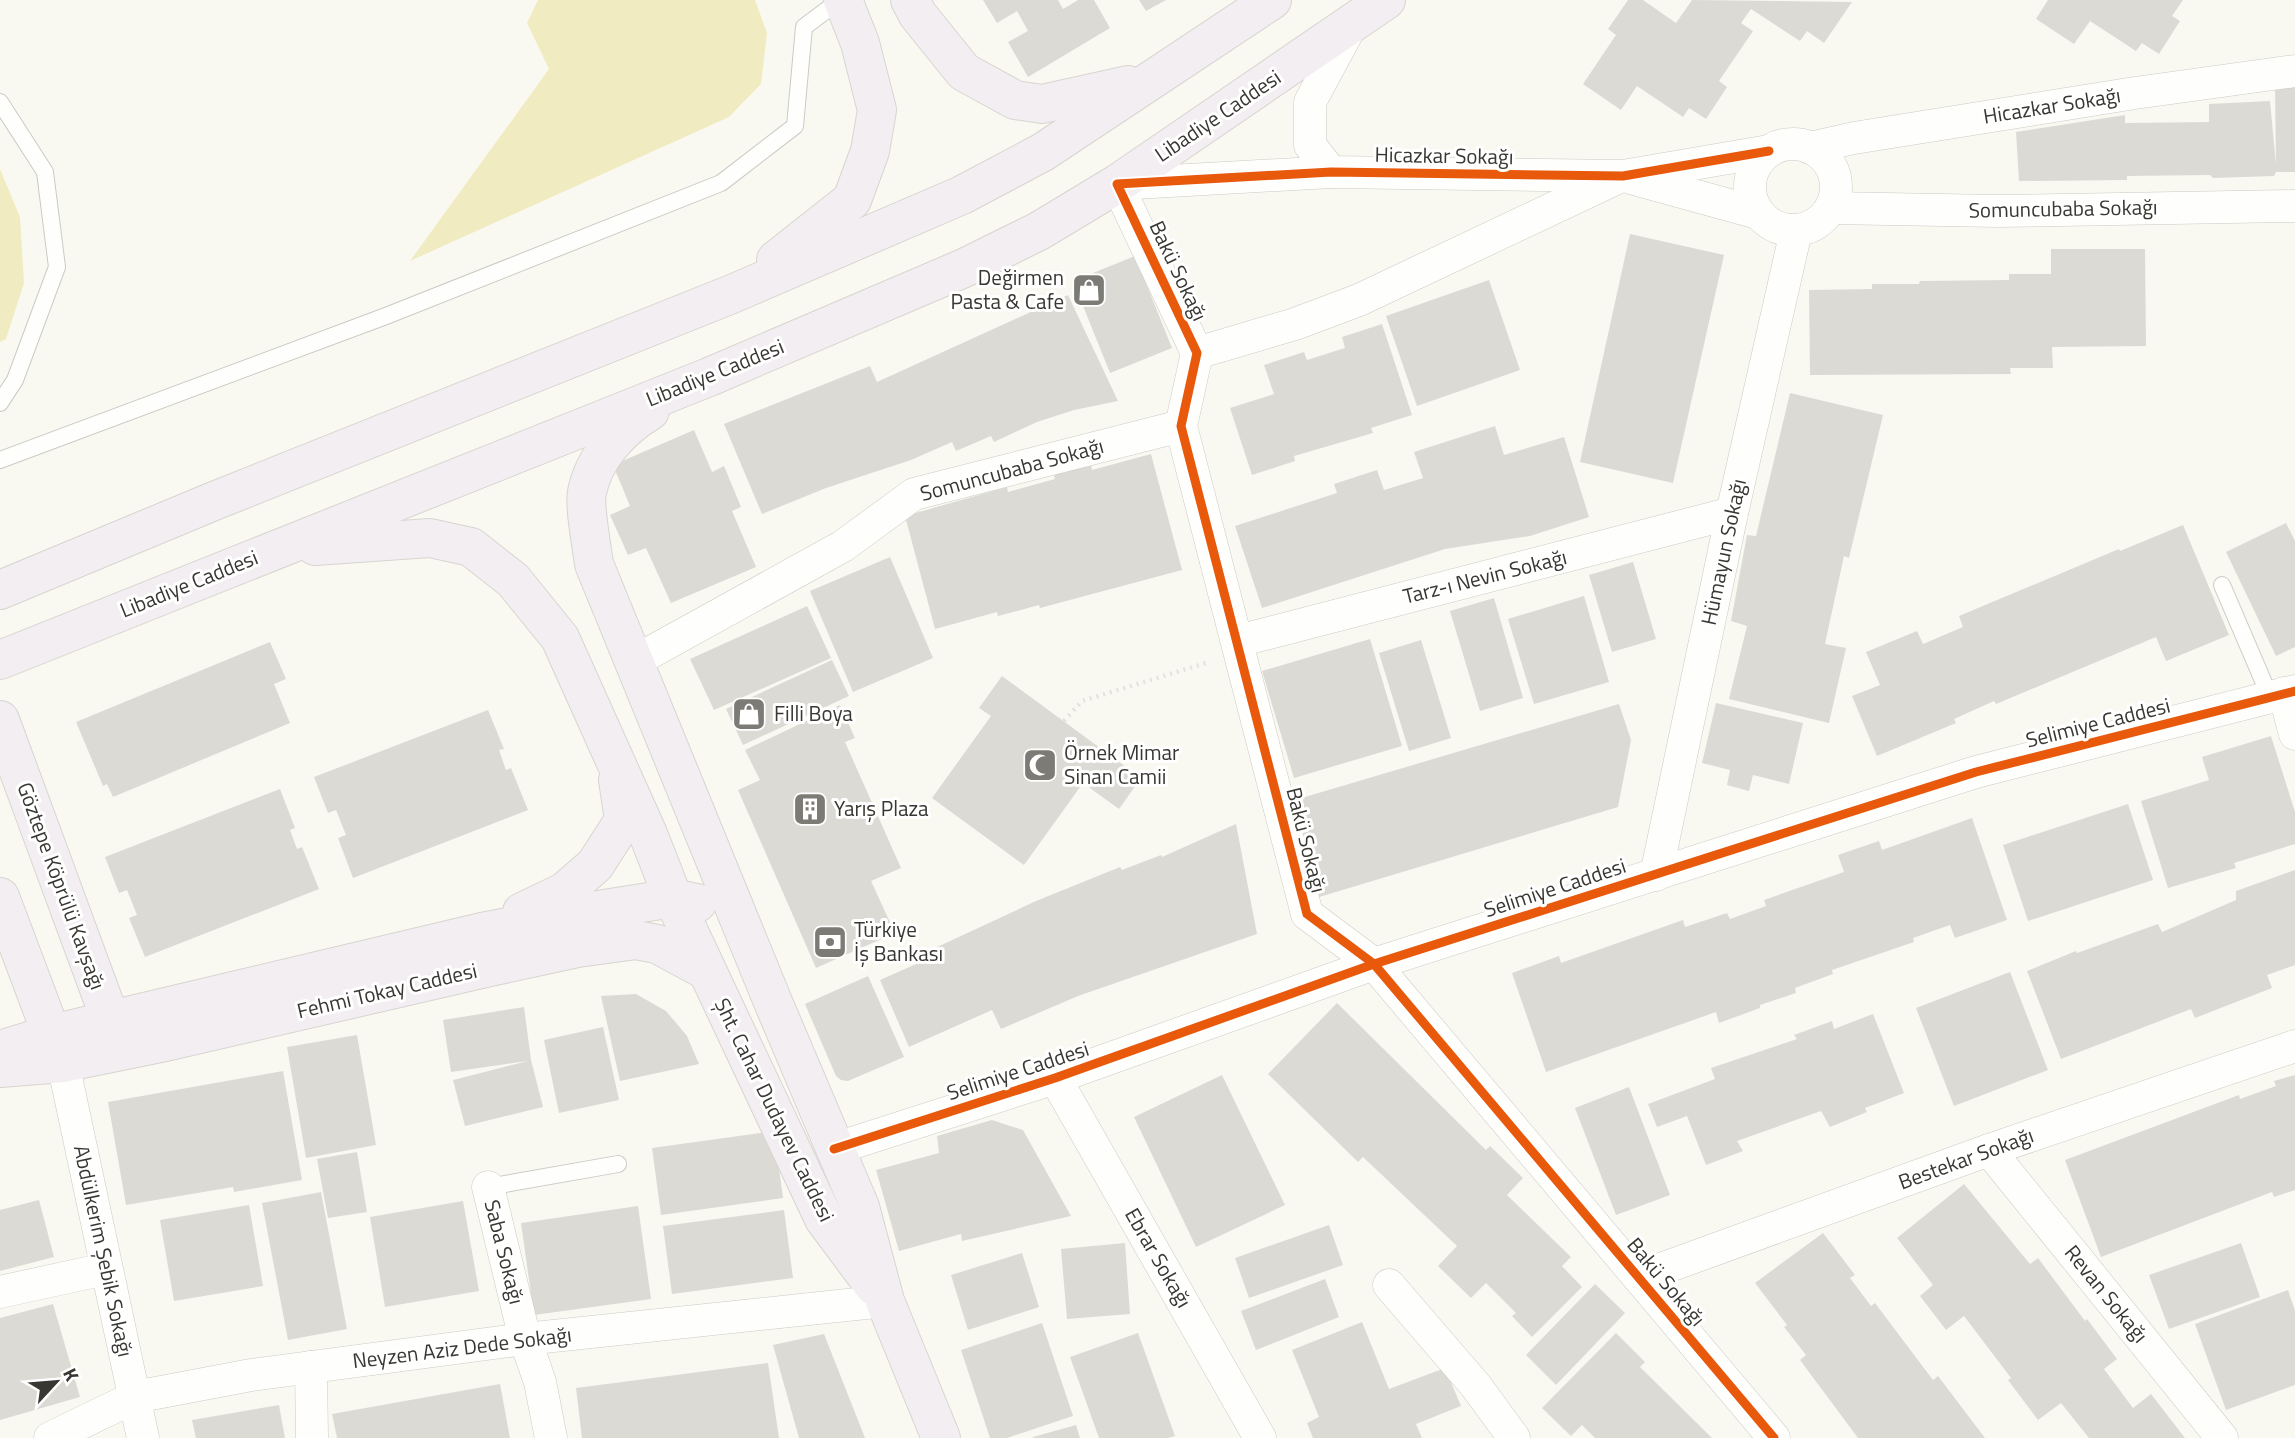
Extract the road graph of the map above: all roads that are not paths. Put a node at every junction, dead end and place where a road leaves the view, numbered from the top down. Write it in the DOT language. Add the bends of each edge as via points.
graph roads {
  1 [pos="842,0"];
  2 [pos="910,0"];
  3 [pos="1272,0"];
  4 [pos="1386,0"];
  5 [pos="1352,24"];
  6 [pos="2295,71"];
  7 [pos="1150,80"];
  8 [pos="0,102"];
  9 [pos="1810,148"];
  10 [pos="1769,151"];
  11 [pos="1331,172"];
  12 [pos="1623,176"];
  13 [pos="1117,184"];
  14 [pos="2295,206"];
  15 [pos="1831,208"];
  16 [pos="1758,213"];
  17 [pos="1796,231"];
  18 [pos="732,294"];
  19 [pos="1196,353"];
  20 [pos="709,377"];
  21 [pos="0,403"];
  22 [pos="1181,426"];
  23 [pos="0,460"];
  24 [pos="214,501"];
  25 [pos="1732,513"];
  26 [pos="278,549"];
  27 [pos="0,570"];
  28 [pos="2222,585"];
  29 [pos="0,590"];
  30 [pos="1239,646"];
  31 [pos="0,660"];
  32 [pos="635,661"];
  33 [pos="2283,693"];
  34 [pos="0,720"];
  35 [pos="2295,734"];
  36 [pos="616,764"];
  37 [pos="1656,875"];
  38 [pos="0,897"];
  39 [pos="673,898"];
  40 [pos="737,911"];
  41 [pos="482,932"];
  42 [pos="1374,964"];
  43 [pos="707,971"];
  44 [pos="116,1036"];
  45 [pos="2295,1046"];
  46 [pos="58,1049"];
  47 [pos="0,1050"];
  48 [pos="0,1068"];
  49 [pos="1055,1078"];
  50 [pos="834,1149"];
  51 [pos="1989,1150"];
  52 [pos="618,1164"];
  53 [pos="488,1187"];
  54 [pos="105,1269"];
  55 [pos="1639,1277"];
  56 [pos="1389,1285"];
  57 [pos="0,1292"];
  58 [pos="885,1301"];
  59 [pos="526,1339"];
  60 [pos="311,1367"];
  61 [pos="135,1397"];
  62 [pos="50,1438"];
  63 [pos="143,1438"];
  64 [pos="312,1438"];
  65 [pos="551,1438"];
  66 [pos="941,1438"];
  67 [pos="1260,1438"];
  68 [pos="1514,1438"];
  69 [pos="1774,1438"];
  70 [pos="2222,1438"];
  1 -- 18 [label="main road" via="860,43 877,110 870,151 852,200"];
  1 -- 23 [label="lane" via="804,26 794,126 721,183 386,316"];
  2 -- 7 [label="main road" via="964,72 1016,100 1042,104"];
  3 -- 7 [label="main road"];
  4 -- 5 [label="main road, Libadiye Caddesi"];
  5 -- 11 [label="street" via="1310,102 1310,145"];
  5 -- 13 [label="main road, Libadiye Caddesi"];
  6 -- 9 [label="street, Hicazkar Sokağı" via="2121,95"];
  7 -- 18 [label="main road" via="1043,152 962,195"];
  8 -- 21 [label="lane" via="45,172 57,267 15,380"];
  9 -- 10 [label="street" via="1796,144"];
  9 -- 15 [label="street" via="1822,155 1835,180"];
  10 -- 12 [label="street, Hicazkar Sokağı"];
  10 -- 16 [label="street" via="1752,173 1752,200"];
  11 -- 12 [label="street, Hicazkar Sokağı"];
  11 -- 13 [label="street, Hicazkar Sokağı"];
  12 -- 16 [label="street, Hicazkar Sokağı"];
  12 -- 19 [label="street" via="1359,300"];
  13 -- 19 [label="street, Bakü Sokağı"];
  13 -- 20 [label="main road, Libadiye Caddesi" via="1039,231 964,268"];
  14 -- 15 [label="street, Somuncubaba Sokağı" via="1998,211"];
  15 -- 17 [label="street" via="1810,227"];
  16 -- 17 [label="street" via="1769,223"];
  17 -- 25 [label="street, Hümayun Sokağı"];
  18 -- 24 [label="main road"];
  19 -- 22 [label="street, Bakü Sokağı"];
  20 -- 26 [label="main road, Libadiye Caddesi"];
  20 -- 32 [label="main road, Şht. Cahar Dudayev Caddesi" via="631,423 603,453 586,494 594,564"];
  22 -- 30 [label="street, Bakü Sokağı"];
  22 -- 32 [label="street, Somuncubaba Sokağı" via="914,494 843,546"];
  24 -- 27 [label="main road"];
  24 -- 29 [label="main road"];
  25 -- 30 [label="street, Tarz-ı Nevin Sokağı"];
  25 -- 37 [label="street, Hümayun Sokağı"];
  26 -- 31 [label="main road, Libadiye Caddesi"];
  26 -- 36 [label="main road, Şht. Cahar Dudayev Caddesi" via="430,538 471,547 513,580 559,638"];
  28 -- 33 [label="lane"];
  30 -- 42 [label="street, Bakü Sokağı" via="1307,914"];
  32 -- 40 [label="main road, Şht. Cahar Dudayev Caddesi"];
  33 -- 35 [label="street"];
  33 -- 37 [label="street, Selimiye Caddesi" via="1976,772"];
  34 -- 44 [label="main road, Göztepe Köprülü Kavşağı"];
  36 -- 39 [label="main road, Şht. Cahar Dudayev Caddesi"];
  36 -- 41 [label="main road" via="624,820 595,865 564,892"];
  37 -- 42 [label="street, Selimiye Caddesi"];
  38 -- 46 [label="main road"];
  39 -- 40 [label="main road"];
  39 -- 41 [label="main road"];
  39 -- 43 [label="main road, Şht. Cahar Dudayev Caddesi"];
  40 -- 50 [label="main road, Şht. Cahar Dudayev Caddesi"];
  41 -- 44 [label="main road, Fehmi Tokay Caddesi"];
  42 -- 49 [label="street, Selimiye Caddesi"];
  42 -- 55 [label="street, Bakü Sokağı"];
  43 -- 44 [label="main road, Fehmi Tokay Caddesi" via="657,944 636,940"];
  43 -- 58 [label="main road, Şht. Cahar Dudayev Caddesi" via="824,1219"];
  44 -- 46 [label="main road, Fehmi Tokay Caddesi"];
  45 -- 51 [label="street, Bestekar Sokağı"];
  46 -- 47 [label="main road"];
  46 -- 48 [label="main road"];
  46 -- 54 [label="street, Abdülkerim Şebik Sokağı"];
  49 -- 50 [label="street, Selimiye Caddesi"];
  49 -- 67 [label="street, Ebrar Sokağı"];
  50 -- 58 [label="main road, Şht. Cahar Dudayev Caddesi" via="860,1207"];
  51 -- 55 [label="street, Bestekar Sokağı"];
  51 -- 70 [label="street, Revan Sokağı"];
  52 -- 53 [label="lane"];
  53 -- 59 [label="street, Saba Sokağı"];
  54 -- 57 [label="street"];
  54 -- 61 [label="street, Abdülkerim Şebik Sokağı"];
  55 -- 69 [label="street, Bakü Sokağı"];
  56 -- 68 [label="street"];
  58 -- 59 [label="street, Neyzen Aziz Dede Sokağı"];
  58 -- 66 [label="main road"];
  59 -- 60 [label="street, Neyzen Aziz Dede Sokağı"];
  59 -- 65 [label="street, Saba Sokağı"];
  60 -- 61 [label="street, Neyzen Aziz Dede Sokağı"];
  60 -- 64 [label="street"];
  61 -- 62 [label="street, Neyzen Aziz Dede Sokağı"];
  61 -- 63 [label="street, Abdülkerim Şebik Sokağı"];
}
